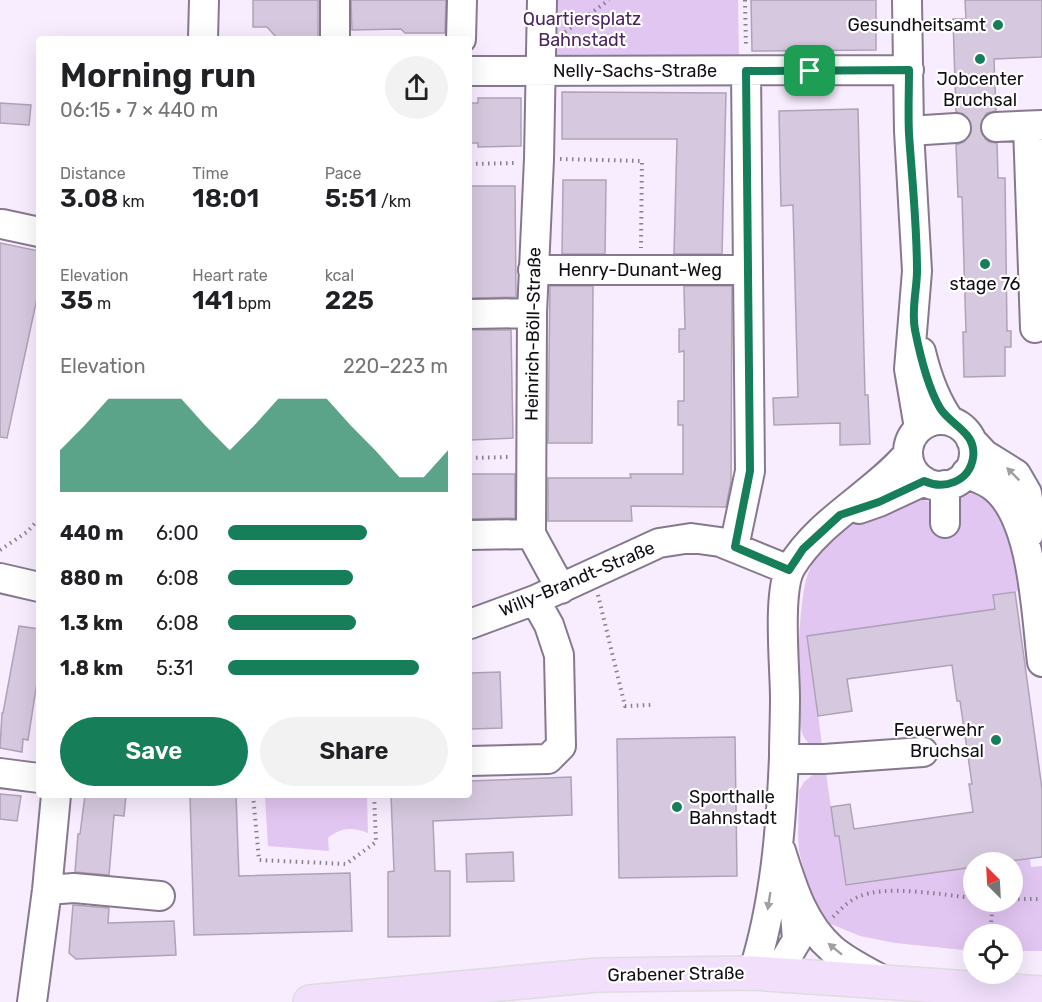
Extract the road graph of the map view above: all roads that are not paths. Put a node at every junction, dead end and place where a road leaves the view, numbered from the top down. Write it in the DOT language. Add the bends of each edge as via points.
graph roads {
  1 [pos="204,0"];
  2 [pos="336,0"];
  3 [pos="462,0"];
  4 [pos="542,0"];
  5 [pos="909,10"];
  6 [pos="203,36"];
  7 [pos="335,36"];
  8 [pos="461,36"];
  9 [pos="541,64"];
  10 [pos="909,70"];
  11 [pos="472,71"];
  12 [pos="746,71"];
  13 [pos="1035,125"];
  14 [pos="996,127"];
  15 [pos="956,128"];
  16 [pos="909,131"];
  17 [pos="2,224"];
  18 [pos="36,231"];
  19 [pos="533,270"];
  20 [pos="747,270"];
  21 [pos="532,313"];
  22 [pos="472,314"];
  23 [pos="914,327"];
  24 [pos="1035,328"];
  25 [pos="950,421"];
  26 [pos="919,428"];
  27 [pos="971,440"];
  28 [pos="908,454"];
  29 [pos="945,480"];
  30 [pos="840,515"];
  31 [pos="945,523"];
  32 [pos="531,534"];
  33 [pos="472,536"];
  34 [pos="735,547"];
  35 [pos="1027,548"];
  36 [pos="789,570"];
  37 [pos="0,578"];
  38 [pos="36,586"];
  39 [pos="561,589"];
  40 [pos="535,600"];
  41 [pos="472,623"];
  42 [pos="1042,662"];
  43 [pos="923,752"];
  44 [pos="784,759"];
  45 [pos="472,761"];
  46 [pos="0,773"];
  47 [pos="36,778"];
  48 [pos="56,798"];
  49 [pos="778,843"];
  50 [pos="47,890"];
  51 [pos="794,892"];
  52 [pos="160,896"];
  53 [pos="753,973"];
  54 [pos="884,981"];
  55 [pos="1035,992"];
  56 [pos="32,1002"];
  57 [pos="310,1002"];
  1 -- 6 [label="street"];
  2 -- 7 [label="street"];
  3 -- 8 [label="street"];
  4 -- 9 [label="street, Heinrich-Böll-Straße"];
  5 -- 10 [label="street"];
  9 -- 11 [label="street, Nelly-Sachs-Straße"];
  9 -- 12 [label="street, Nelly-Sachs-Straße"];
  9 -- 19 [label="street, Heinrich-Böll-Straße"];
  10 -- 12 [label="street, Nelly-Sachs-Straße"];
  10 -- 16 [label="street"];
  12 -- 20 [label="street"];
  13 -- 14 [label="street"];
  13 -- 24 [label="street"];
  15 -- 16 [label="street"];
  16 -- 23 [label="street" via="917,271"];
  17 -- 18 [label="street"];
  19 -- 20 [label="street, Henry-Dunant-Weg"];
  19 -- 21 [label="street, Heinrich-Böll-Straße"];
  20 -- 34 [label="street" via="750,471"];
  21 -- 22 [label="street"];
  21 -- 32 [label="street, Heinrich-Böll-Straße"];
  23 -- 25 [label="street" via="931,386"];
  23 -- 26 [label="street" via="909,369"];
  25 -- 26 [label="street" via="934,421"];
  25 -- 27 [label="street" via="959,425"];
  26 -- 28 [label="street"];
  27 -- 29 [label="street" via="973,458"];
  35 -- 27 [label="street, one-way" via="1031,519 1027,493 1016,474 984,454"];
  28 -- 29 [label="street" via="915,474"];
  28 -- 30 [label="street"];
  29 -- 30 [label="street"];
  29 -- 31 [label="street"];
  29 -- 35 [label="street" via="992,485 1007,500"];
  30 -- 36 [label="street" via="803,549"];
  32 -- 33 [label="street"];
  32 -- 39 [label="street, Heinrich-Böll-Straße"];
  34 -- 36 [label="street, Willy-Brandt-Straße"];
  34 -- 39 [label="street, Willy-Brandt-Straße" via="691,538 658,543"];
  35 -- 42 [label="street"];
  36 -- 44 [label="street" via="783,607"];
  37 -- 38 [label="street"];
  39 -- 40 [label="street, Willy-Brandt-Straße"];
  40 -- 41 [label="street, Willy-Brandt-Straße"];
  40 -- 45 [label="street" via="559,655 561,746 548,759"];
  43 -- 44 [label="street"];
  44 -- 49 [label="street"];
  46 -- 47 [label="street"];
  48 -- 50 [label="street"];
  49 -- 51 [label="street"];
  49 -- 53 [label="street, one-way" via="762,945"];
  50 -- 52 [label="street" via="74,888"];
  50 -- 56 [label="street"];
  51 -- 53 [label="street" via="797,940 782,965"];
  54 -- 51 [label="street, one-way" via="832,949 810,923"];
  53 -- 54 [label="main road, Grabener Straße"];
  53 -- 57 [label="main road, Grabener Straße" via="598,975"];
  54 -- 55 [label="main road, Grabener Straße"];
}
